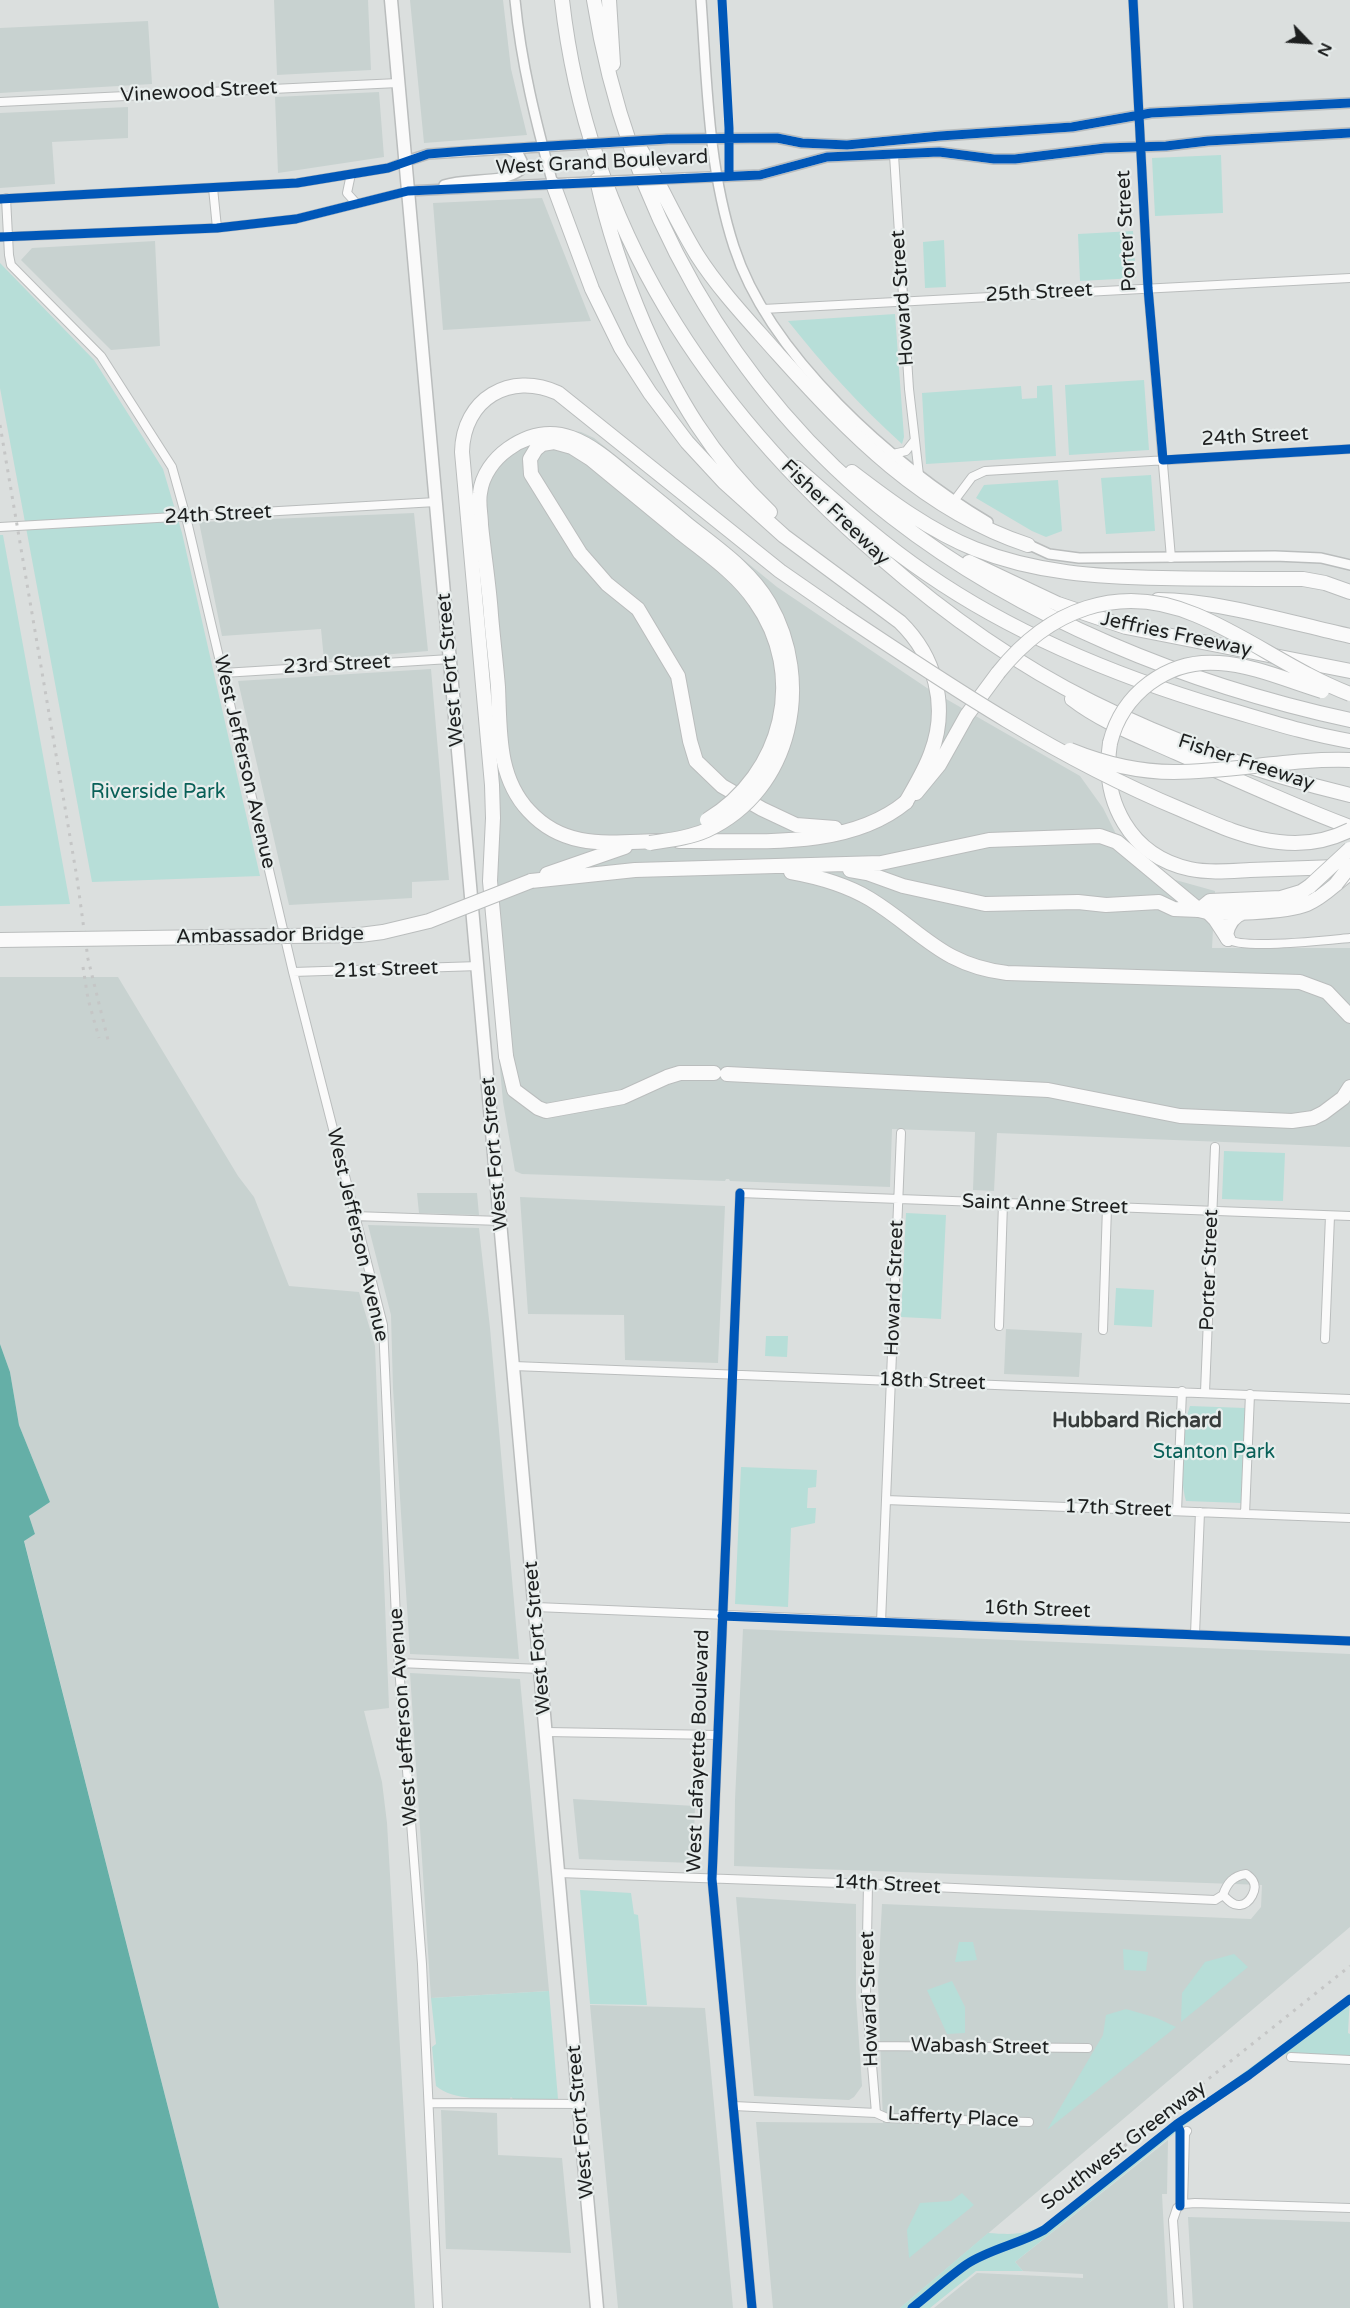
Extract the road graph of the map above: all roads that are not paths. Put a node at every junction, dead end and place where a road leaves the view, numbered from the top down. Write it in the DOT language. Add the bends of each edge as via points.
graph roads {
  1 [pos="391,0"];
  2 [pos="515,0"];
  3 [pos="562,0"];
  4 [pos="594,0"];
  5 [pos="609,0"];
  6 [pos="701,0"];
  7 [pos="1134,0"];
  8 [pos="398,83"];
  9 [pos="0,102"];
  10 [pos="1350,103"];
  11 [pos="618,107"];
  12 [pos="1140,115"];
  13 [pos="585,120"];
  14 [pos="1350,133"];
  15 [pos="921,138"];
  16 [pos="710,139"];
  17 [pos="543,146"];
  18 [pos="1141,147"];
  19 [pos="508,148"];
  20 [pos="922,153"];
  21 [pos="894,154"];
  22 [pos="406,161"];
  23 [pos="351,174"];
  24 [pos="718,176"];
  25 [pos="553,184"];
  26 [pos="213,188"];
  27 [pos="434,189"];
  28 [pos="408,191"];
  29 [pos="3,199"];
  30 [pos="356,203"];
  31 [pos="217,228"];
  32 [pos="4,237"];
  33 [pos="1350,278"];
  34 [pos="1148,288"];
  35 [pos="903,300"];
  36 [pos="763,309"];
  37 [pos="738,414"];
  38 [pos="802,432"];
  39 [pos="914,441"];
  40 [pos="1350,449"];
  41 [pos="893,454"];
  42 [pos="1163,460"];
  43 [pos="919,475"];
  44 [pos="954,501"];
  45 [pos="436,502"];
  46 [pos="186,517"];
  47 [pos="0,527"];
  48 [pos="684,529"];
  49 [pos="912,532"];
  50 [pos="1028,545"];
  51 [pos="1171,558"];
  52 [pos="1350,566"];
  53 [pos="842,577"];
  54 [pos="1350,592"];
  55 [pos="1133,600"];
  56 [pos="1350,636"];
  57 [pos="450,659"];
  58 [pos="1037,671"];
  59 [pos="1350,671"];
  60 [pos="223,673"];
  61 [pos="1350,696"];
  62 [pos="1350,720"];
  63 [pos="1027,733"];
  64 [pos="1350,741"];
  65 [pos="1350,760"];
  66 [pos="1350,795"];
  67 [pos="906,802"];
  68 [pos="858,829"];
  69 [pos="1350,829"];
  70 [pos="1350,849"];
  71 [pos="824,865"];
  72 [pos="1350,866"];
  73 [pos="765,867"];
  74 [pos="1350,873"];
  75 [pos="531,881"];
  76 [pos="1334,885"];
  77 [pos="1203,911"];
  78 [pos="1257,911"];
  79 [pos="1350,938"];
  80 [pos="1228,939"];
  81 [pos="0,940"];
  82 [pos="479,966"];
  83 [pos="293,972"];
  84 [pos="1350,1016"];
  85 [pos="1350,1087"];
  86 [pos="901,1133"];
  87 [pos="1215,1147"];
  88 [pos="740,1193"];
  89 [pos="898,1199"];
  90 [pos="1003,1203"];
  91 [pos="1107,1207"];
  92 [pos="1212,1211"];
  93 [pos="1330,1215"];
  94 [pos="354,1216"];
  95 [pos="1350,1216"];
  96 [pos="501,1221"];
  97 [pos="999,1326"];
  98 [pos="1103,1330"];
  99 [pos="1325,1339"];
  100 [pos="514,1366"];
  101 [pos="732,1374"];
  102 [pos="891,1380"];
  103 [pos="1182,1392"];
  104 [pos="1205,1392"];
  105 [pos="1250,1394"];
  106 [pos="1350,1399"];
  107 [pos="886,1500"];
  108 [pos="1177,1511"];
  109 [pos="1200,1512"];
  110 [pos="1245,1514"];
  111 [pos="1350,1518"];
  112 [pos="536,1607"];
  113 [pos="722,1616"];
  114 [pos="881,1622"];
  115 [pos="1195,1634"];
  116 [pos="1350,1641"];
  117 [pos="399,1663"];
  118 [pos="541,1668"];
  119 [pos="547,1732"];
  120 [pos="717,1735"];
  121 [pos="559,1873"];
  122 [pos="712,1879"];
  123 [pos="868,1884"];
  124 [pos="1223,1896"];
  125 [pos="871,2046"];
  126 [pos="1088,2048"];
  127 [pos="1291,2057"];
  128 [pos="1350,2060"];
  129 [pos="429,2103"];
  130 [pos="580,2104"];
  131 [pos="734,2106"];
  132 [pos="876,2113"];
  133 [pos="1029,2122"];
  134 [pos="1187,2131"];
  135 [pos="1183,2204"];
  136 [pos="1350,2208"];
  137 [pos="438,2308"];
  138 [pos="597,2308"];
  139 [pos="752,2308"];
  140 [pos="1179,2308"];
  1 -- 8 [label="main road, West Fort Street"];
  2 -- 17 [label="street" via="524,69"];
  3 -- 13 [label="highway, Fisher Freeway" via="568,48"];
  4 -- 11 [label="highway, Fisher Freeway"];
  5 -- 11 [label="highway"];
  6 -- 16 [label="street"];
  7 -- 12 [label="street, Porter Street"];
  8 -- 9 [label="street, Vinewood Street"];
  8 -- 22 [label="main road, West Fort Street"];
  10 -- 12 [label="street, West Grand Boulevard"];
  11 -- 38 [label="highway, Fisher Freeway" via="654,207 698,295 751,373"];
  11 -- 50 [label="highway" via="710,273 820,400 866,446 917,488 994,532"];
  12 -- 15 [label="street, West Grand Boulevard" via="1072,127"];
  12 -- 18 [label="street, Porter Street"];
  13 -- 37 [label="highway, Fisher Freeway" via="611,198 646,275 688,346"];
  13 -- 53 [label="highway" via="616,254 675,392 705,440 734,476"];
  14 -- 18 [label="street, West Grand Boulevard"];
  15 -- 16 [label="street, West Grand Boulevard" via="830,145 777,138"];
  15 -- 20 [label="street"];
  16 -- 17 [label="street, West Grand Boulevard, bridge"];
  16 -- 24 [label="street"];
  17 -- 19 [label="street, West Grand Boulevard"];
  17 -- 25 [label="street"];
  18 -- 20 [label="street, West Grand Boulevard" via="1015,159"];
  18 -- 34 [label="street, Porter Street"];
  19 -- 22 [label="street, West Grand Boulevard" via="428,154"];
  19 -- 27 [label="street" via="522,161 520,170 514,174 461,180"];
  20 -- 21 [label="street, West Grand Boulevard"];
  21 -- 24 [label="street, West Grand Boulevard" via="827,157 760,175"];
  21 -- 35 [label="street, Howard Street"];
  22 -- 23 [label="street, West Grand Boulevard"];
  22 -- 28 [label="main road, West Fort Street"];
  23 -- 26 [label="street, West Grand Boulevard" via="297,183"];
  23 -- 30 [label="street" via="347,193"];
  24 -- 25 [label="street, West Grand Boulevard, bridge"];
  24 -- 36 [label="street" via="734,247"];
  25 -- 27 [label="street, West Grand Boulevard"];
  25 -- 53 [label="highway" via="608,322 671,421 706,464 743,500 784,536"];
  26 -- 29 [label="street, West Grand Boulevard"];
  26 -- 31 [label="street"];
  27 -- 28 [label="street, West Grand Boulevard"];
  28 -- 30 [label="street, West Grand Boulevard"];
  28 -- 45 [label="main road, West Fort Street"];
  29 -- 32 [label="street, West Jefferson Avenue"];
  30 -- 31 [label="street, West Grand Boulevard" via="296,219"];
  31 -- 32 [label="street, West Grand Boulevard"];
  32 -- 46 [label="street, West Jefferson Avenue" via="11,265 101,356 172,467"];
  33 -- 34 [label="street, 25th Street"];
  34 -- 35 [label="street, 25th Street"];
  34 -- 42 [label="street, Porter Street"];
  35 -- 36 [label="street, 25th Street"];
  35 -- 39 [label="street, Howard Street"];
  36 -- 41 [label="street" via="836,400"];
  37 -- 58 [label="highway, Fisher Freeway" via="794,476 877,555 950,613"];
  37 -- 64 [label="highway" via="894,550 944,586 1016,628 1079,658 1172,693"];
  38 -- 49 [label="highway, Fisher Freeway" via="849,480"];
  38 -- 54 [label="highway" via="917,519 959,542 1013,561 1070,574 1109,577 1303,579"];
  39 -- 41 [label="street" via="906,451"];
  39 -- 43 [label="street, Howard Street"];
  40 -- 42 [label="street, 24th Street"];
  41 -- 43 [label="street"];
  42 -- 44 [label="street, 24th Street" via="985,471 972,477"];
  42 -- 51 [label="street, Porter Street"];
  43 -- 44 [label="street"];
  44 -- 50 [label="street"];
  45 -- 46 [label="street, 24th Street"];
  45 -- 57 [label="main road, West Fort Street"];
  46 -- 47 [label="street, 24th Street"];
  46 -- 60 [label="street, West Jefferson Avenue"];
  48 -- 68 [label="highway" via="578,450 549,442 533,452 531,474 569,538 607,584 638,609 678,676 696,761 722,786 796,825"];
  48 -- 68 [label="highway" via="597,450 564,435 540,435 520,441 488,471 480,493 484,556 501,749 512,785 529,812 563,836 582,842 808,839"];
  48 -- 75 [label="highway, bridge" via="740,568 768,601 780,626 790,656 794,687 777,760 751,798 709,829 685,838 621,848"];
  49 -- 59 [label="highway, Jeffries Freeway" via="1058,604 1105,621"];
  49 -- 62 [label="highway, Fisher Freeway" via="1014,597 1173,670"];
  50 -- 51 [label="street" via="1062,557"];
  51 -- 52 [label="street" via="1321,558"];
  53 -- 67 [label="highway" via="911,632 936,678 939,704 935,740"];
  55 -- 56 [label="highway, bridge" via="1171,600 1234,610"];
  55 -- 61 [label="highway, bridge" via="1196,614"];
  55 -- 67 [label="highway, bridge" via="1087,608 1059,619 1024,643 967,715 930,779"];
  57 -- 60 [label="street, 23rd Street"];
  57 -- 82 [label="main road, West Fort Street"];
  58 -- 66 [label="highway, Fisher Freeway" via="1091,702 1190,747 1280,778"];
  58 -- 69 [label="highway" via="1086,710"];
  60 -- 83 [label="street, West Jefferson Avenue"];
  61 -- 72 [label="highway, bridge" via="1241,666 1200,663 1170,671 1146,685 1125,708 1112,733 1108,783 1120,818 1145,847 1190,869 1215,872"];
  63 -- 65 [label="highway, bridge" via="1096,759 1172,772"];
  63 -- 69 [label="highway, bridge" via="1100,774 1253,837 1294,843 1323,840"];
  63 -- 85 [label="highway, bridge" via="968,699 808,592 567,398 549,388 528,385 496,392 477,407 465,426 462,452 492,785 490,881 506,1056 514,1090 538,1108 546,1111 623,1097 680,1073 1048,1090 1180,1116 1292,1121 1323,1113 1343,1098"];
  67 -- 68 [label="highway" via="885,818"];
  70 -- 77 [label="highway, bridge" via="1301,892 1281,898 1210,901"];
  71 -- 73 [label="highway"];
  71 -- 77 [label="highway" via="995,904 1159,902 1174,909"];
  71 -- 77 [label="highway" via="882,863 988,840 1104,836 1117,842"];
  72 -- 76 [label="highway, bridge"];
  73 -- 75 [label="highway" via="635,870"];
  73 -- 84 [label="highway" via="848,887 959,961 995,971 1300,982 1327,992"];
  74 -- 76 [label="highway, bridge"];
  75 -- 81 [label="highway, Ambassador Bridge, bridge" via="429,921 360,935"];
  76 -- 78 [label="highway" via="1306,904"];
  77 -- 78 [label="highway"];
  77 -- 80 [label="highway" via="1215,919"];
  78 -- 80 [label="highway" via="1236,916 1227,930"];
  79 -- 80 [label="street" via="1279,943 1239,943"];
  82 -- 83 [label="street, 21st Street"];
  82 -- 96 [label="main road, West Fort Street"];
  83 -- 94 [label="street, West Jefferson Avenue"];
  86 -- 89 [label="street, Howard Street"];
  87 -- 92 [label="street, Porter Street"];
  88 -- 89 [label="street, Saint Anne Street"];
  88 -- 101 [label="street, West Lafayette Boulevard"];
  89 -- 90 [label="street, Saint Anne Street"];
  89 -- 102 [label="street, Howard Street"];
  90 -- 91 [label="street, Saint Anne Street"];
  90 -- 97 [label="street"];
  91 -- 92 [label="street, Saint Anne Street"];
  91 -- 98 [label="street"];
  92 -- 93 [label="street, Saint Anne Street"];
  92 -- 104 [label="street, Porter Street"];
  93 -- 95 [label="street, Saint Anne Street"];
  93 -- 99 [label="street"];
  94 -- 96 [label="street"];
  94 -- 117 [label="street, West Jefferson Avenue" via="383,1325"];
  96 -- 100 [label="main road, West Fort Street"];
  100 -- 101 [label="street, 18th Street"];
  100 -- 112 [label="main road, West Fort Street"];
  101 -- 102 [label="street, 18th Street"];
  101 -- 113 [label="street, West Lafayette Boulevard"];
  102 -- 103 [label="street, 18th Street"];
  102 -- 107 [label="street, Howard Street"];
  103 -- 104 [label="street, 18th Street"];
  103 -- 108 [label="street"];
  104 -- 105 [label="street, 18th Street"];
  105 -- 106 [label="street, 18th Street"];
  105 -- 110 [label="street"];
  107 -- 108 [label="street, 17th Street"];
  107 -- 114 [label="street, Howard Street"];
  108 -- 109 [label="street, 17th Street"];
  109 -- 110 [label="street, 17th Street"];
  109 -- 115 [label="street"];
  110 -- 111 [label="street, 17th Street"];
  112 -- 113 [label="street, 16th Street"];
  112 -- 118 [label="main road, West Fort Street"];
  113 -- 114 [label="street, 16th Street"];
  113 -- 120 [label="street, West Lafayette Boulevard"];
  114 -- 115 [label="street, 16th Street"];
  115 -- 116 [label="street, 16th Street"];
  117 -- 118 [label="street"];
  117 -- 129 [label="street, West Jefferson Avenue"];
  118 -- 119 [label="main road, West Fort Street"];
  119 -- 120 [label="street"];
  119 -- 121 [label="main road, West Fort Street"];
  120 -- 122 [label="street, West Lafayette Boulevard"];
  121 -- 122 [label="street, 14th Street"];
  121 -- 130 [label="main road, West Fort Street"];
  122 -- 123 [label="street, 14th Street"];
  122 -- 131 [label="street, West Lafayette Boulevard"];
  123 -- 124 [label="street, 14th Street" via="1215,1900"];
  123 -- 125 [label="street, Howard Street" via="866,1993"];
  124 -- 124 [label="street" via="1237,1875 1246,1874 1253,1880 1255,1887 1247,1902 1232,1904"];
  125 -- 126 [label="street, Wabash Street"];
  125 -- 132 [label="street, Howard Street"];
  127 -- 128 [label="street"];
  129 -- 130 [label="street"];
  129 -- 137 [label="street, West Jefferson Avenue"];
  130 -- 138 [label="main road, West Fort Street"];
  131 -- 132 [label="street, Lafferty Place"];
  131 -- 139 [label="street, West Lafayette Boulevard"];
  132 -- 133 [label="street, Lafferty Place" via="887,2118"];
  134 -- 135 [label="street"];
  135 -- 136 [label="street"];
  135 -- 140 [label="street" via="1173,2220"];
}
